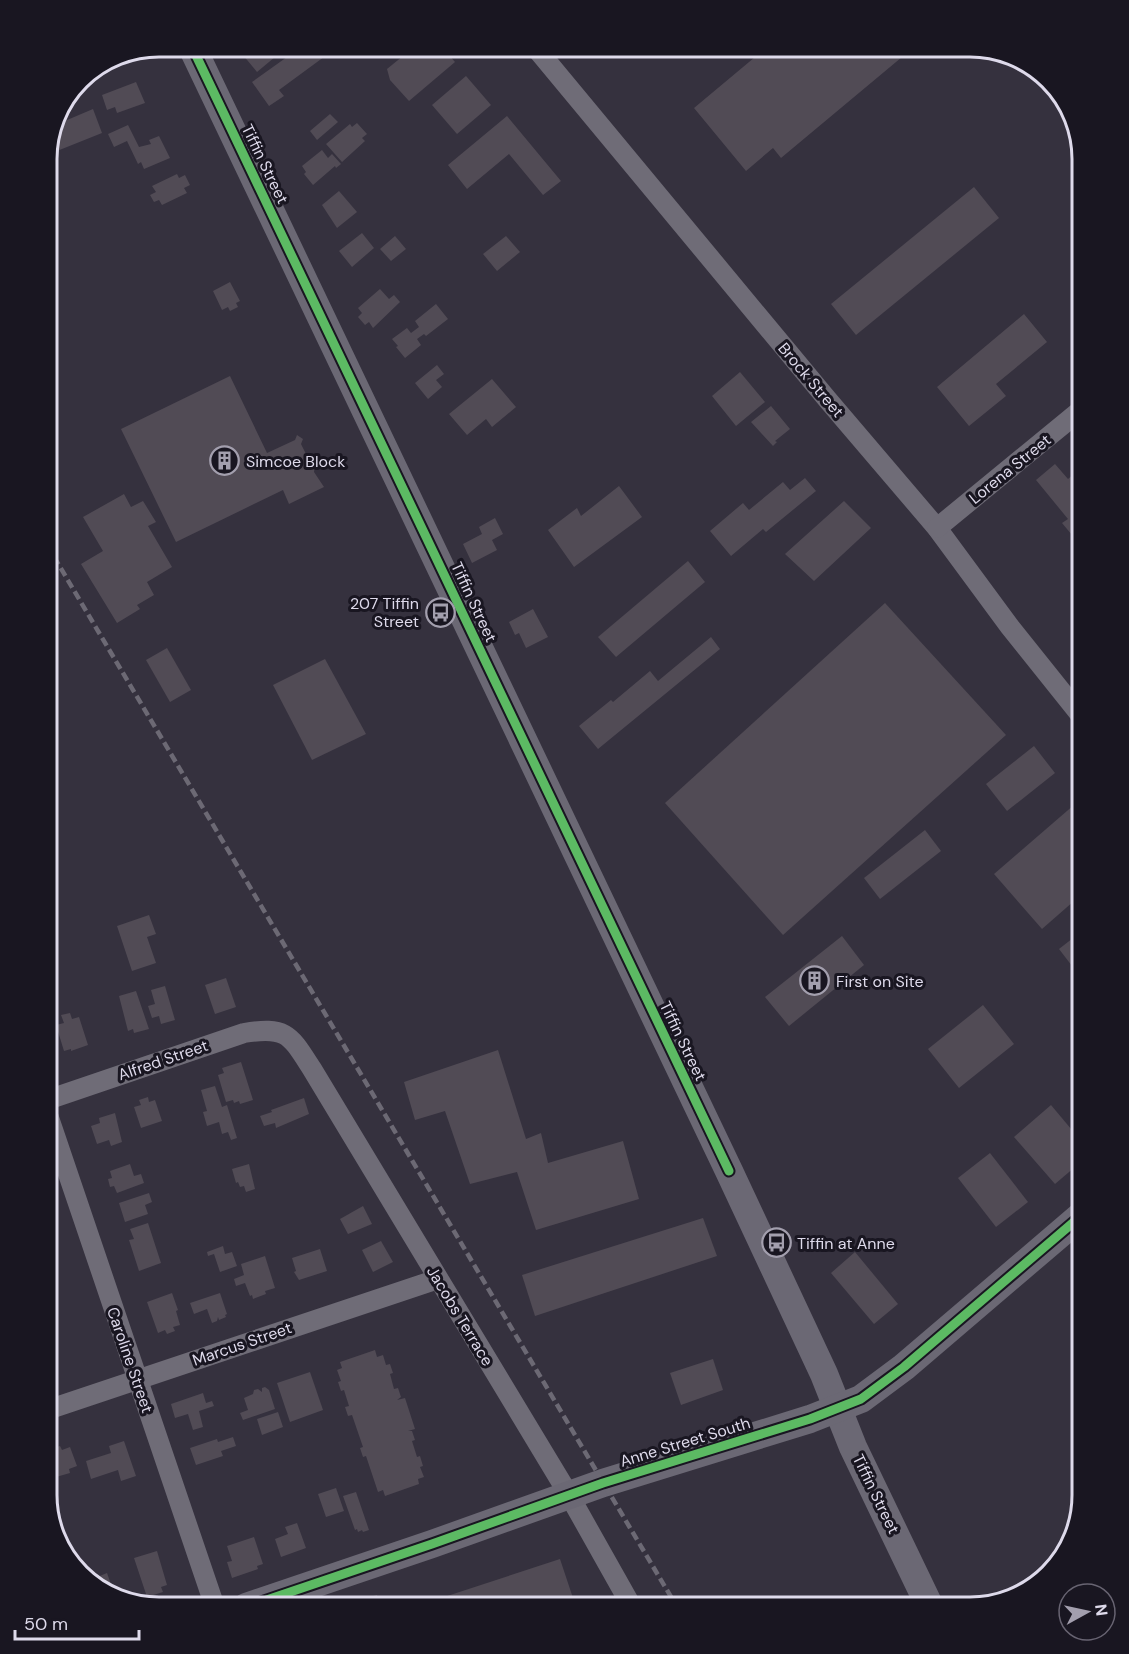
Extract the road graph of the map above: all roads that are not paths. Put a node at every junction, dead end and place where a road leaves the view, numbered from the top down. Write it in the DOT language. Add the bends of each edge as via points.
graph roads {
  1 [pos="197,57"];
  2 [pos="542,57"];
  3 [pos="1072,418"];
  4 [pos="937,528"];
  5 [pos="1072,703"];
  6 [pos="280,1030"];
  7 [pos="57,1096"];
  8 [pos="57,1145"];
  9 [pos="1072,1224"];
  10 [pos="438,1279"];
  11 [pos="136,1380"];
  12 [pos="57,1406"];
  13 [pos="838,1409"];
  14 [pos="570,1495"];
  15 [pos="212,1597"];
  16 [pos="276,1597"];
  17 [pos="626,1597"];
  18 [pos="925,1597"];
  1 -- 13 [label="street, Tiffin Street" via="729,1171"];
  2 -- 4 [label="street, Brock Street"];
  3 -- 4 [label="street, Lorena Street"];
  4 -- 5 [label="street, Brock Street"];
  6 -- 7 [label="street, Alfred Street" via="244,1033"];
  6 -- 10 [label="street, Jacobs Terrace" via="312,1069"];
  8 -- 11 [label="street, Caroline Street"];
  9 -- 13 [label="street, Anne Street South" via="904,1367 861,1399"];
  10 -- 11 [label="street, Marcus Street"];
  10 -- 14 [label="street, Jacobs Terrace"];
  11 -- 12 [label="street, Marcus Street"];
  11 -- 15 [label="street, Caroline Street"];
  13 -- 14 [label="street, Anne Street South"];
  13 -- 18 [label="street, Tiffin Street"];
  14 -- 16 [label="street, Anne Street South"];
  14 -- 17 [label="street, Jacobs Terrace"];
}
